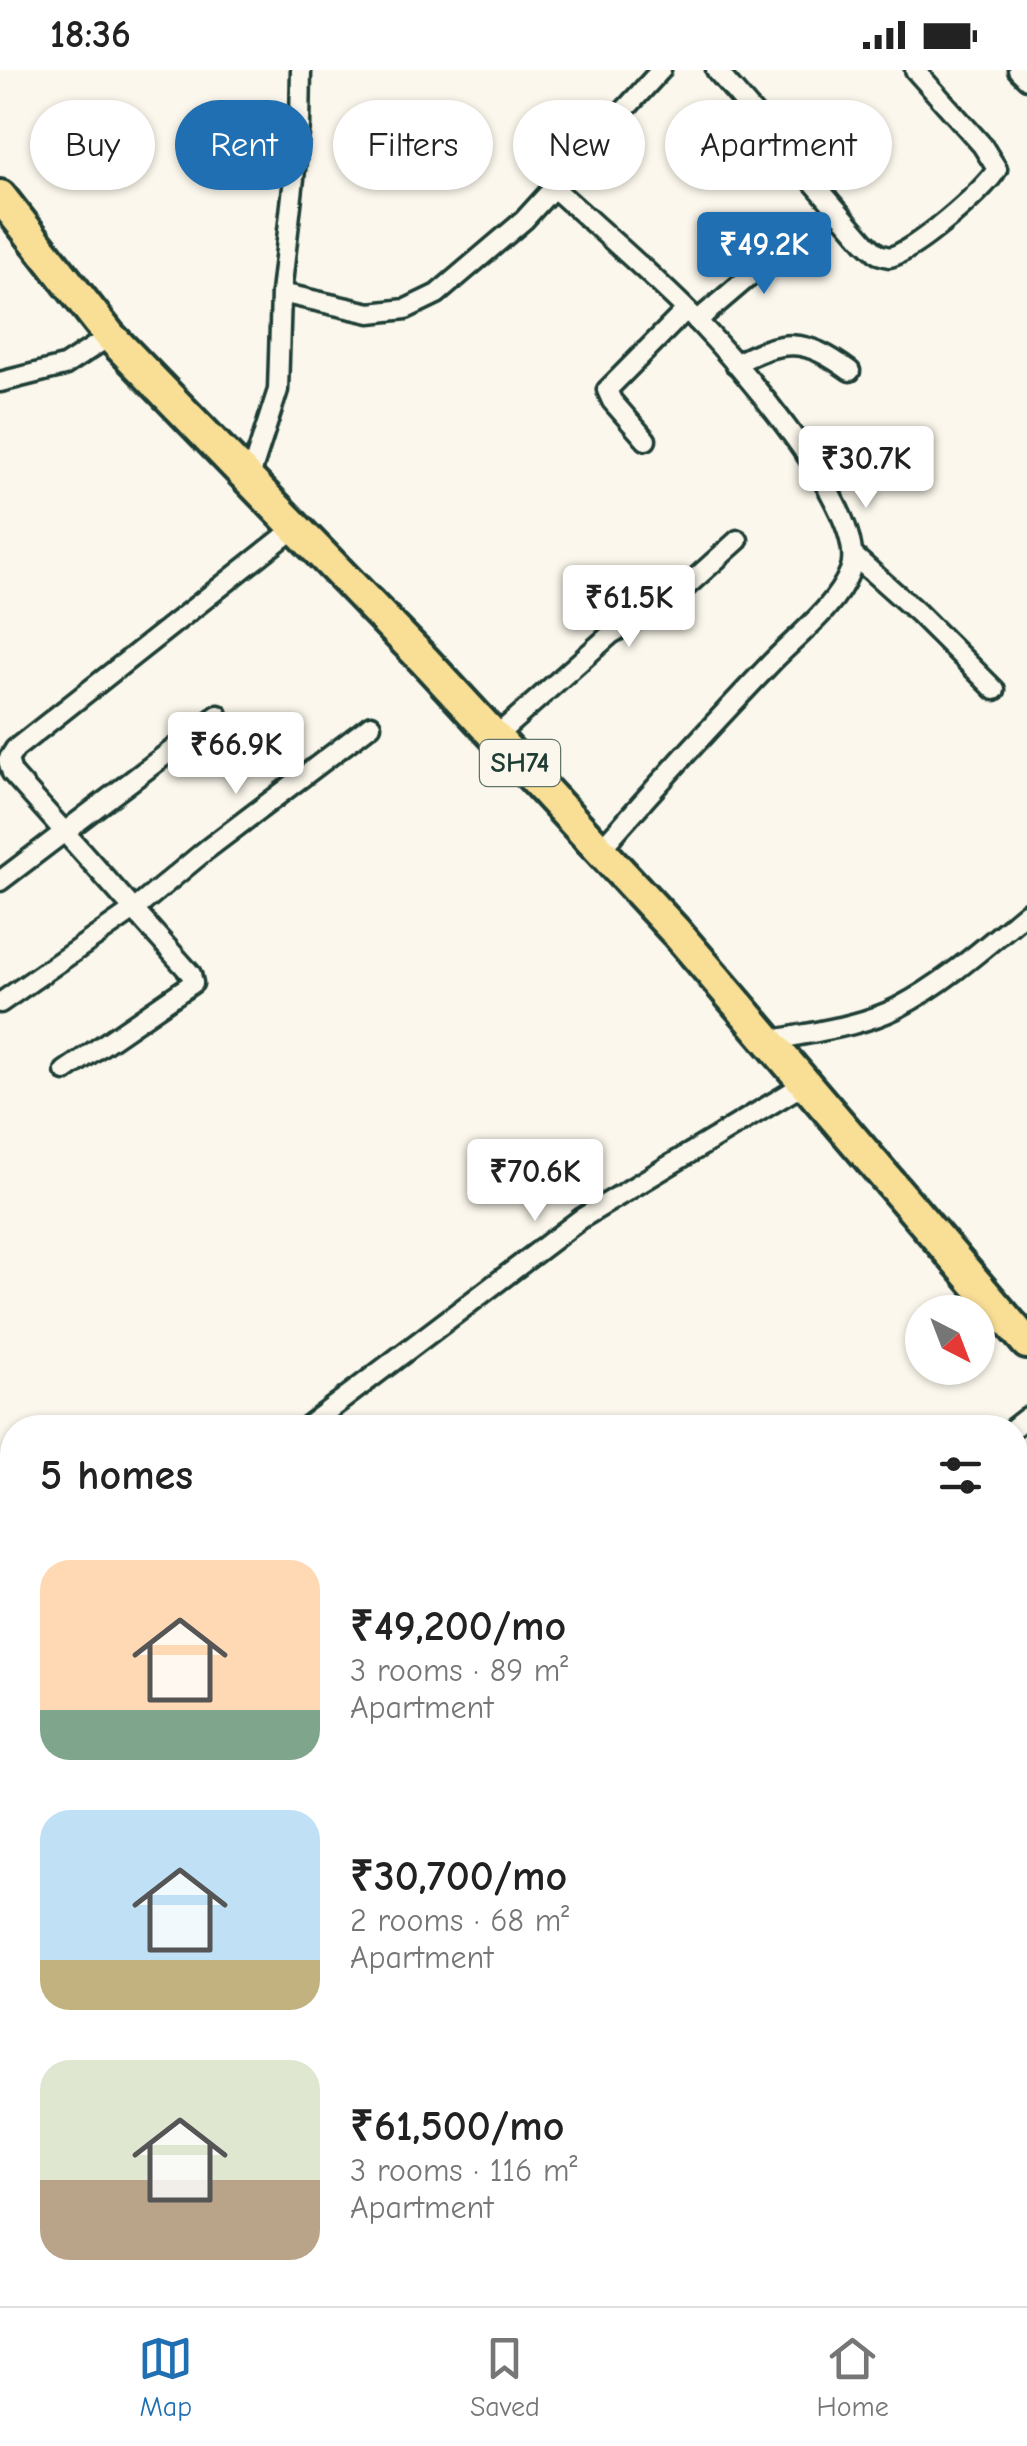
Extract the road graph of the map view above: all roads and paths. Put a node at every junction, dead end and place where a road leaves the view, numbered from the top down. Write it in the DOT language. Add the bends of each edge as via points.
graph roads {
  1 [pos="302,70"];
  2 [pos="716,70"];
  3 [pos="914,70"];
  4 [pos="1018,70"];
  5 [pos="657,72"];
  6 [pos="1027,80"];
  7 [pos="632,100"];
  8 [pos="552,190"];
  9 [pos="556,190"];
  10 [pos="0,196"];
  11 [pos="798,234"];
  12 [pos="281,293"];
  13 [pos="692,315"];
  14 [pos="110,336"];
  15 [pos="735,364"];
  16 [pos="850,371"];
  17 [pos="0,382"];
  18 [pos="646,440"];
  19 [pos="249,480"];
  20 [pos="295,528"];
  21 [pos="738,540"];
  22 [pos="853,555"];
  23 [pos="995,690"];
  24 [pos="218,715"];
  25 [pos="371,726"];
  26 [pos="495,736"];
  27 [pos="65,833"];
  28 [pos="601,849"];
  29 [pos="0,881"];
  30 [pos="134,910"];
  31 [pos="1027,912"];
  32 [pos="0,1002"];
  33 [pos="770,1040"];
  34 [pos="65,1071"];
  35 [pos="806,1083"];
  36 [pos="1027,1343"];
  37 [pos="322,1415"];
  1 -- 12 [label="street"];
  2 -- 3 [label="street" via="865,242 888,257 972,199 997,169"];
  4 -- 6 [label="street"];
  5 -- 7 [label="street"];
  8 -- 12 [label="street" via="437,294 406,309 370,314"];
  9 -- 13 [label="street"];
  10 -- 14 [label="highway, SH74"];
  11 -- 13 [label="street"];
  12 -- 19 [label="street" via="278,390"];
  13 -- 15 [label="street"];
  13 -- 18 [label="street" via="607,390"];
  14 -- 17 [label="street" via="64,366"];
  14 -- 19 [label="highway, SH74"];
  15 -- 16 [label="street" via="788,344 810,346"];
  15 -- 22 [label="street" via="834,497"];
  19 -- 20 [label="highway, SH74"];
  20 -- 26 [label="highway, SH74"];
  20 -- 27 [label="street" via="15,749 8,760 12,773"];
  21 -- 26 [label="street" via="678,594 611,634"];
  22 -- 23 [label="street"];
  22 -- 28 [label="street" via="841,588"];
  24 -- 27 [label="street"];
  25 -- 30 [label="street"];
  26 -- 28 [label="highway, SH74"];
  27 -- 29 [label="street"];
  27 -- 30 [label="street"];
  28 -- 33 [label="highway, SH74"];
  30 -- 32 [label="street"];
  30 -- 34 [label="street" via="193,983"];
  31 -- 33 [label="street" via="894,1009"];
  33 -- 35 [label="highway, SH74"];
  35 -- 36 [label="highway, SH74"];
  35 -- 37 [label="street" via="582,1218"];
}
